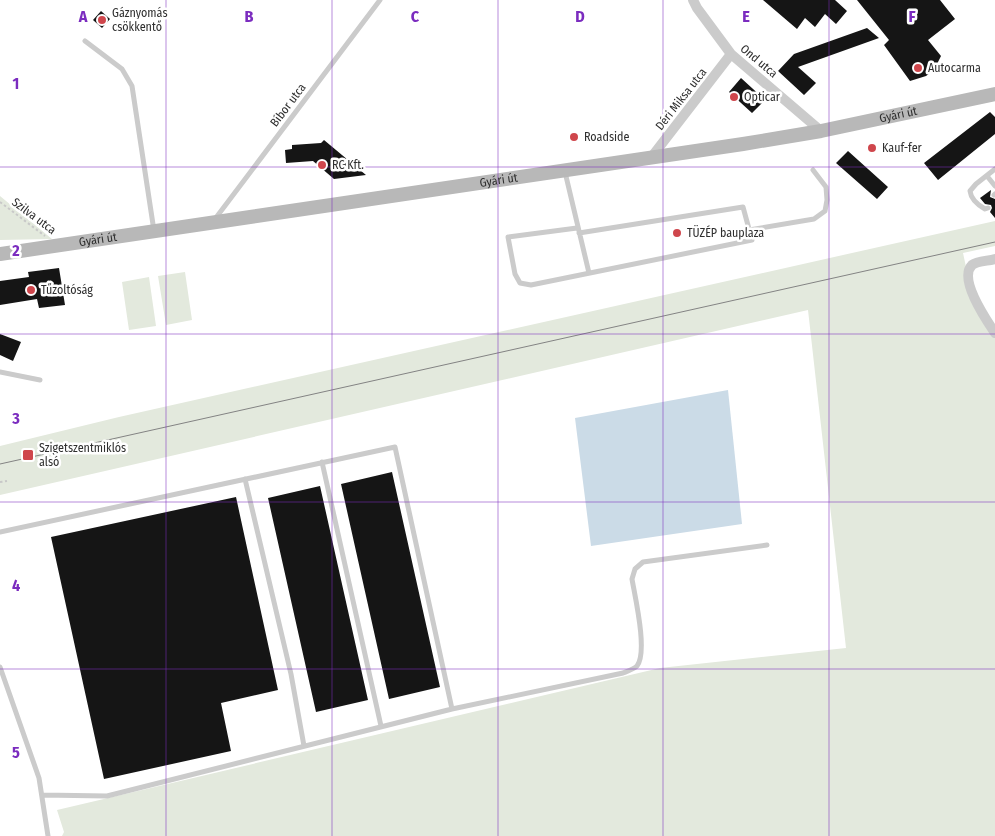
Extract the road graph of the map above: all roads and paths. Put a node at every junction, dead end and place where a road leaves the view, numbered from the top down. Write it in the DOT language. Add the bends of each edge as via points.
graph roads {
  1 [pos="380,0"];
  2 [pos="693,0"];
  3 [pos="85,41"];
  4 [pos="731,54"];
  5 [pos="995,94"];
  6 [pos="821,131"];
  7 [pos="650,159"];
  8 [pos="995,169"];
  9 [pos="813,170"];
  10 [pos="565,172"];
  11 [pos="987,176"];
  12 [pos="995,186"];
  13 [pos="0,202"];
  14 [pos="976,203"];
  15 [pos="983,203"];
  16 [pos="988,208"];
  17 [pos="213,222"];
  18 [pos="578,230"];
  19 [pos="749,230"];
  20 [pos="154,231"];
  21 [pos="57,245"];
  22 [pos="0,254"];
  23 [pos="995,260"];
  24 [pos="589,274"];
  25 [pos="995,333"];
  26 [pos="0,372"];
  27 [pos="40,380"];
  28 [pos="322,462"];
  29 [pos="244,479"];
  30 [pos="7,481"];
  31 [pos="0,482"];
  32 [pos="0,532"];
  33 [pos="767,545"];
  34 [pos="0,667"];
  35 [pos="452,708"];
  36 [pos="381,726"];
  37 [pos="304,746"];
  38 [pos="42,795"];
  39 [pos="48,836"];
  1 -- 17 [label="lane, Bíbor utca"];
  2 -- 4 [label="street, Ond utca"];
  3 -- 20 [label="lane" via="122,69 132,86"];
  4 -- 6 [label="street, Ond utca"];
  4 -- 7 [label="street, Déri Miksa utca"];
  5 -- 6 [label="street, Gyári út"];
  6 -- 7 [label="street, Gyári út"];
  7 -- 10 [label="street, Gyári út"];
  8 -- 11 [label="lane"];
  9 -- 19 [label="lane" via="826,187 824,211 814,219"];
  10 -- 17 [label="street, Gyári út"];
  10 -- 18 [label="lane"];
  11 -- 12 [label="lane"];
  11 -- 14 [label="lane" via="970,191"];
  13 -- 21 [label="path, Szilva utca"];
  14 -- 15 [label="lane"];
  14 -- 16 [label="lane"];
  17 -- 20 [label="street, Gyári út"];
  18 -- 19 [label="lane" via="743,207"];
  18 -- 24 [label="lane"];
  18 -- 24 [label="lane" via="508,237 514,274 520,283 531,285"];
  19 -- 24 [label="lane" via="752,240"];
  20 -- 21 [label="street, Gyári út"];
  21 -- 22 [label="street, Gyári út"];
  23 -- 25 [label="street" via="975,264 969,272 971,291"];
  26 -- 27 [label="lane"];
  28 -- 29 [label="lane"];
  28 -- 35 [label="lane" via="395,447"];
  28 -- 36 [label="lane"];
  29 -- 32 [label="lane"];
  29 -- 37 [label="lane" via="291,674"];
  30 -- 31 [label="path"];
  33 -- 35 [label="lane" via="643,562 635,569 632,579 642,644 642,657 636,667 623,673"];
  34 -- 38 [label="lane"];
  35 -- 36 [label="lane"];
  36 -- 37 [label="lane"];
  37 -- 38 [label="lane" via="107,796"];
  38 -- 39 [label="lane"];
}
